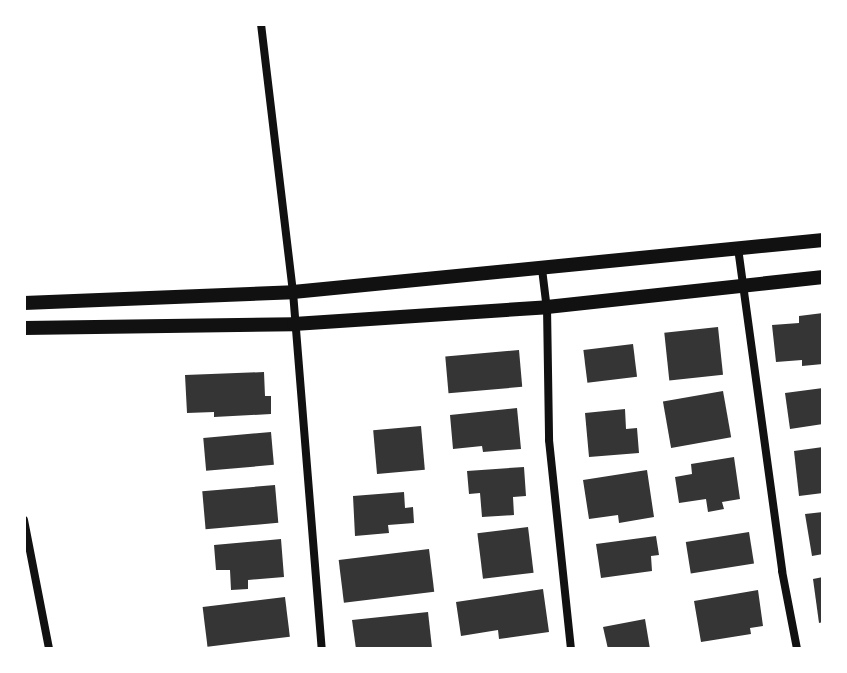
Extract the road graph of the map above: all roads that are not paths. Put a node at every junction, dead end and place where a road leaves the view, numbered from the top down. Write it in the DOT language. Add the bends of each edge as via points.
graph roads {
  1 [pos="261,24"];
  2 [pos="823,240"];
  3 [pos="738,248"];
  4 [pos="542,269"];
  5 [pos="823,277"];
  6 [pos="742,285"];
  7 [pos="293,292"];
  8 [pos="24,303"];
  9 [pos="547,307"];
  10 [pos="294,324"];
  11 [pos="24,328"];
  12 [pos="24,520"];
  13 [pos="49,649"];
  14 [pos="322,649"];
  15 [pos="571,649"];
  16 [pos="797,649"];
  1 -- 7 [label="street"];
  2 -- 3 [label="street"];
  3 -- 4 [label="street"];
  3 -- 6 [label="street"];
  4 -- 7 [label="street"];
  4 -- 9 [label="street"];
  5 -- 6 [label="street"];
  6 -- 9 [label="street"];
  6 -- 16 [label="street"];
  7 -- 8 [label="street"];
  7 -- 10 [label="street"];
  9 -- 10 [label="street"];
  9 -- 15 [label="street" via="549,440"];
  10 -- 11 [label="street"];
  10 -- 14 [label="street"];
  12 -- 13 [label="street"];
}
